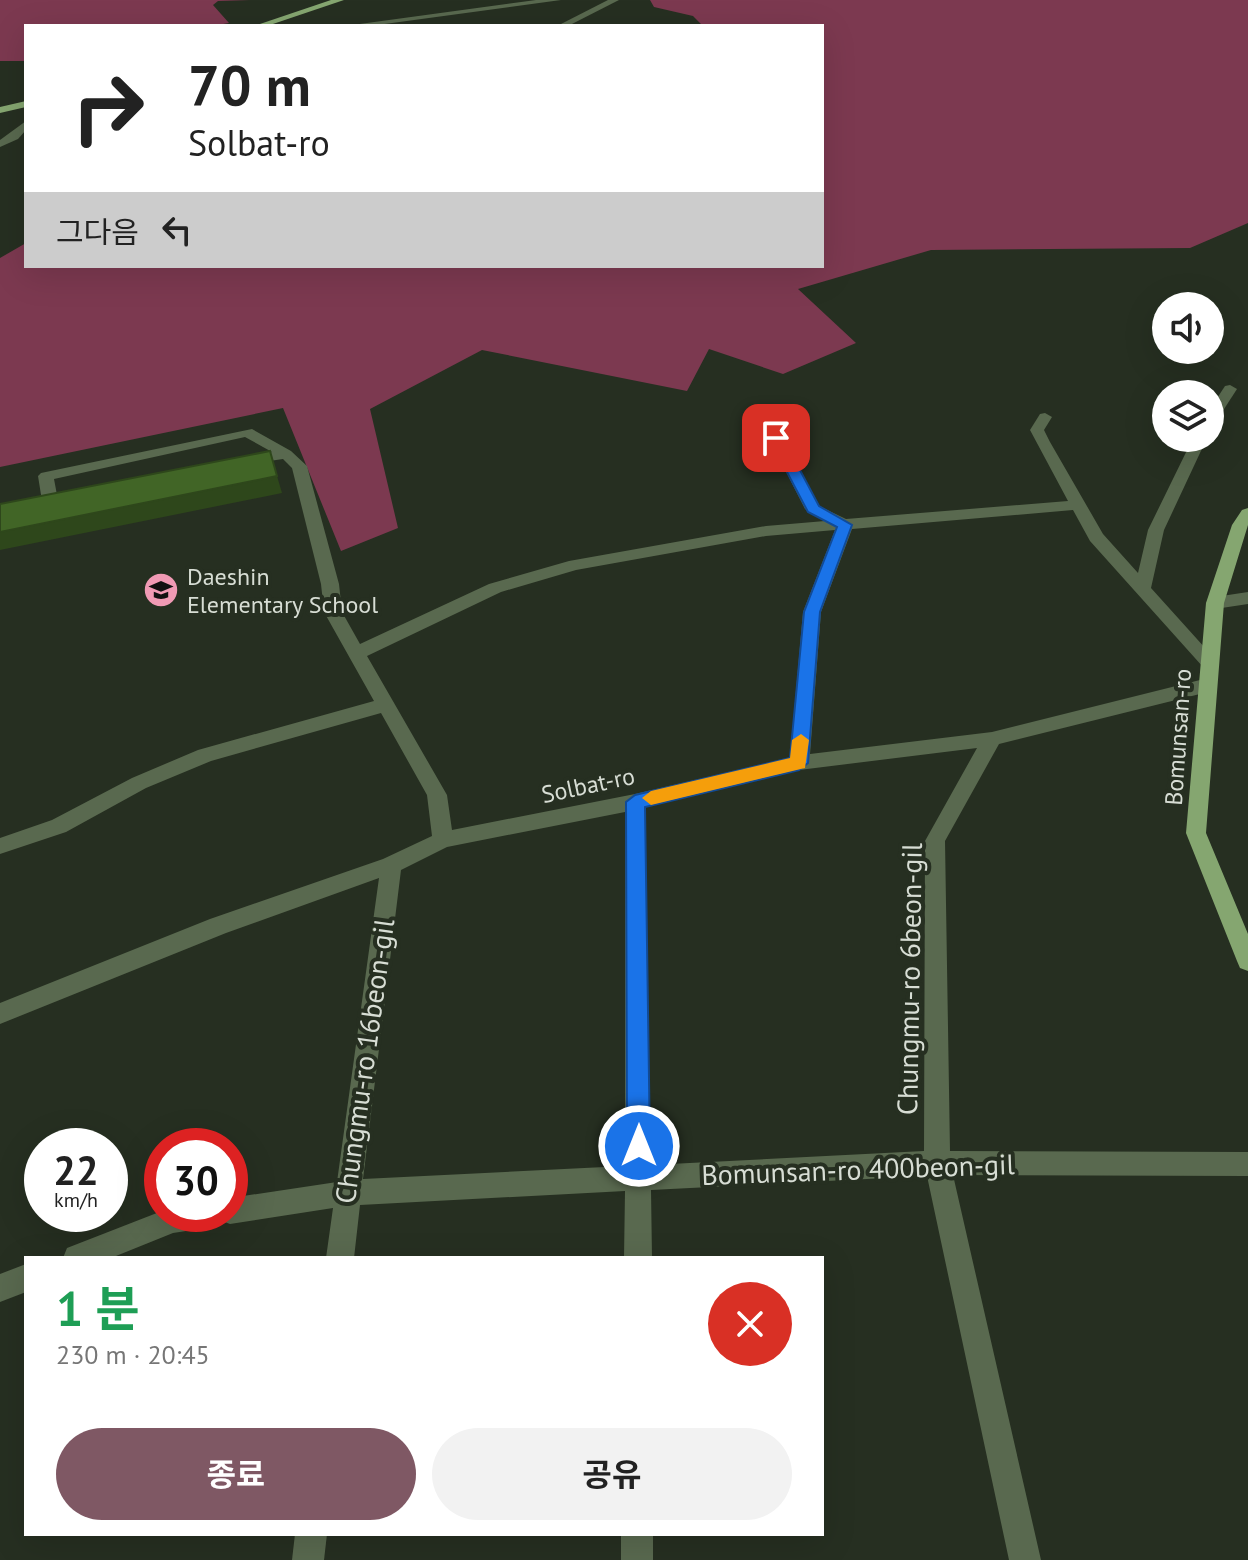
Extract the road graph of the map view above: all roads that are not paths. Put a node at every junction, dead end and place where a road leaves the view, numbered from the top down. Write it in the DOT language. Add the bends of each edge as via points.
graph roads {
  1 [pos="340,0"];
  2 [pos="557,0"];
  3 [pos="615,0"];
  4 [pos="466,11"];
  5 [pos="264,24"];
  6 [pos="357,24"];
  7 [pos="450,24"];
  8 [pos="565,24"];
  9 [pos="24,104"];
  10 [pos="0,110"];
  11 [pos="24,126"];
  12 [pos="0,144"];
  13 [pos="1230,389"];
  14 [pos="1224,398"];
  15 [pos="1045,417"];
  16 [pos="776,438"];
  17 [pos="1193,452"];
  18 [pos="286,454"];
  19 [pos="227,466"];
  20 [pos="94,492"];
  21 [pos="1078,505"];
  22 [pos="1248,513"];
  23 [pos="845,525"];
  24 [pos="1142,590"];
  25 [pos="1248,598"];
  26 [pos="1215,603"];
  27 [pos="358,653"];
  28 [pos="1209,663"];
  29 [pos="1208,685"];
  30 [pos="384,705"];
  31 [pos="992,739"];
  32 [pos="799,763"];
  33 [pos="635,802"];
  34 [pos="443,840"];
  35 [pos="0,846"];
  36 [pos="391,865"];
  37 [pos="1248,961"];
  38 [pos="0,1014"];
  39 [pos="937,1163"];
  40 [pos="1248,1164"];
  41 [pos="639,1177"];
  42 [pos="346,1193"];
  43 [pos="248,1208"];
  44 [pos="144,1231"];
  45 [pos="82,1256"];
  46 [pos="340,1256"];
  47 [pos="638,1256"];
  48 [pos="24,1279"];
  49 [pos="0,1288"];
  50 [pos="311,1536"];
  51 [pos="637,1536"];
  52 [pos="308,1560"];
  53 [pos="637,1560"];
  54 [pos="1025,1560"];
  1 -- 5 [label="main road"];
  2 -- 4 [label="street"];
  3 -- 8 [label="street"];
  4 -- 6 [label="street" via="403,13"];
  4 -- 7 [label="street"];
  9 -- 10 [label="main road"];
  11 -- 12 [label="street"];
  13 -- 14 [label="street"];
  15 -- 21 [label="street" via="1037,430"];
  16 -- 23 [label="street" via="813,509"];
  17 -- 24 [label="street" via="1156,530"];
  18 -- 19 [label="street"];
  18 -- 20 [label="street" via="247,432 46,476 50,501"];
  18 -- 27 [label="street" via="299,466 333,612"];
  21 -- 23 [label="street"];
  21 -- 24 [label="street" via="1096,537"];
  22 -- 26 [label="main road, Bomunsan-ro"];
  23 -- 27 [label="street" via="766,531 575,565 495,588"];
  23 -- 32 [label="street" via="812,612"];
  24 -- 28 [label="street"];
  25 -- 26 [label="street"];
  26 -- 28 [label="main road, Bomunsan-ro"];
  27 -- 30 [label="street"];
  28 -- 29 [label="main road, Bomunsan-ro"];
  29 -- 31 [label="street, Solbat-ro"];
  29 -- 37 [label="main road, Bomunsan-ro" via="1196,833"];
  30 -- 34 [label="street" via="437,795"];
  30 -- 35 [label="street" via="205,755 59,826"];
  31 -- 32 [label="street, Solbat-ro"];
  31 -- 39 [label="street, Chungmu-ro 6beon-gil" via="935,841"];
  32 -- 33 [label="street, Solbat-ro"];
  33 -- 34 [label="street, Solbat-ro"];
  33 -- 41 [label="street"];
  34 -- 36 [label="street, Solbat-ro"];
  36 -- 38 [label="street, Solbat-ro" via="218,926"];
  36 -- 42 [label="street, Chungmu-ro 16beon-gil"];
  39 -- 40 [label="street, Bomunsan-ro 400beon-gil"];
  39 -- 41 [label="street, Bomunsan-ro 400beon-gil"];
  39 -- 54 [label="street, Chungmu-ro 6beon-gil"];
  41 -- 42 [label="street, Bomunsan-ro 400beon-gil"];
  41 -- 47 [label="street"];
  42 -- 43 [label="street, Bomunsan-ro 400beon-gil"];
  42 -- 46 [label="street, Chungmu-ro 16beon-gil"];
  44 -- 45 [label="street"];
  48 -- 49 [label="street"];
  50 -- 52 [label="street"];
  51 -- 53 [label="street"];
}
